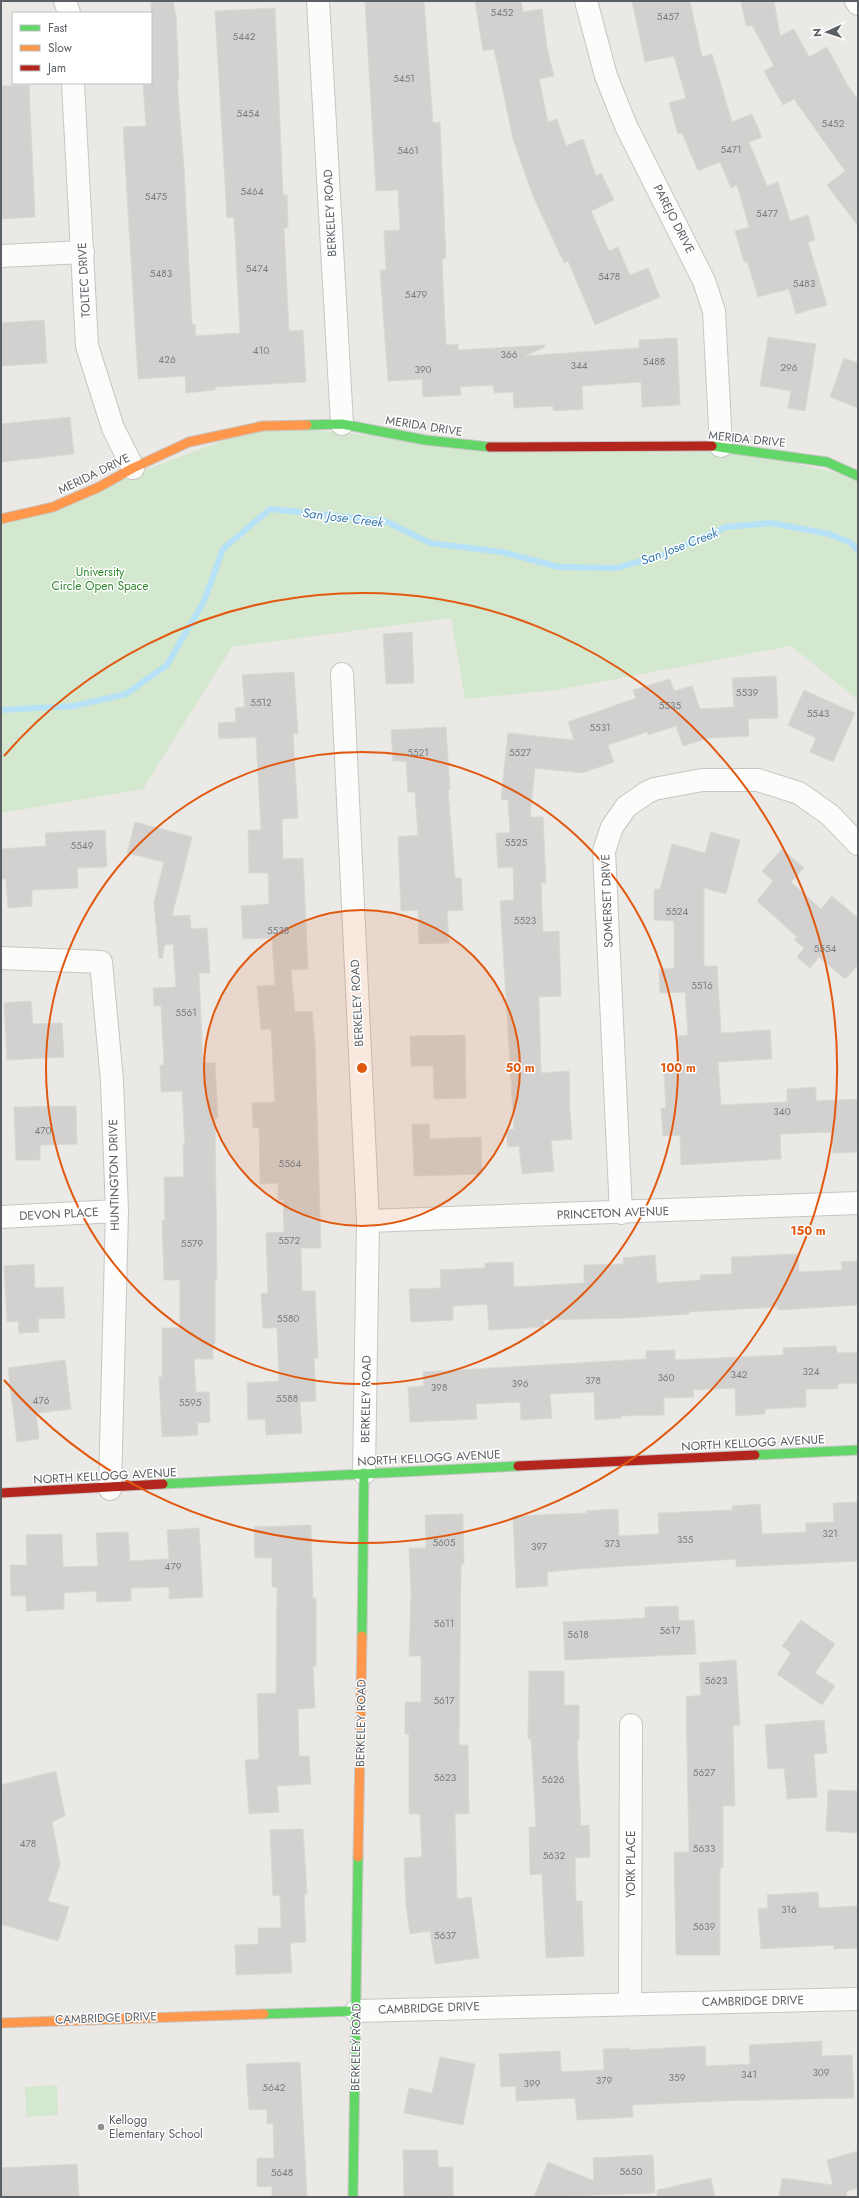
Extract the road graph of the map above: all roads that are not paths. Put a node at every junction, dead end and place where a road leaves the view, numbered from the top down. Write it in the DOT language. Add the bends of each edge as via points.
graph roads {
  1 [pos="65,1"];
  2 [pos="318,1"];
  3 [pos="586,1"];
  4 [pos="856,1"];
  5 [pos="858,4"];
  6 [pos="69,12"];
  7 [pos="73,84"];
  8 [pos="83,252"];
  9 [pos="1,256"];
  10 [pos="342,424"];
  11 [pos="721,446"];
  12 [pos="133,468"];
  13 [pos="858,476"];
  14 [pos="1,519"];
  15 [pos="342,674"];
  16 [pos="858,844"];
  17 [pos="1,958"];
  18 [pos="858,1203"];
  19 [pos="117,1211"];
  20 [pos="621,1212"];
  21 [pos="1,1218"];
  22 [pos="368,1221"];
  23 [pos="858,1450"];
  24 [pos="364,1473"];
  25 [pos="110,1489"];
  26 [pos="1,1493"];
  27 [pos="631,1725"];
  28 [pos="858,1999"];
  29 [pos="630,2003"];
  30 [pos="356,2011"];
  31 [pos="1,2022"];
  32 [pos="353,2197"];
  1 -- 6 [label="street"];
  2 -- 10 [label="street, BERKELEY ROAD"];
  3 -- 11 [label="street, PAREJO DRIVE" via="606,76 626,126 688,246 714,311"];
  4 -- 5 [label="street"];
  7 -- 8 [label="street, TOLTEC DRIVE"];
  8 -- 9 [label="street"];
  8 -- 12 [label="street, TOLTEC DRIVE" via="87,346 113,428"];
  10 -- 11 [label="street, MERIDA DRIVE" via="424,440 489,447"];
  10 -- 12 [label="street, MERIDA DRIVE" via="263,426 189,442"];
  11 -- 13 [label="street, MERIDA DRIVE" via="827,462"];
  12 -- 14 [label="street, MERIDA DRIVE" via="99,487 53,507"];
  15 -- 22 [label="street, BERKELEY ROAD"];
  16 -- 20 [label="street, SOMERSET DRIVE" via="830,815 799,793 758,780 702,780 654,789 626,807 612,827 604,851"];
  17 -- 19 [label="street, HUNTINGTON DRIVE" via="101,962 112,1080"];
  18 -- 20 [label="street, PRINCETON AVENUE"];
  19 -- 21 [label="street, DEVON PLACE"];
  19 -- 25 [label="street, HUNTINGTON DRIVE"];
  20 -- 22 [label="street, PRINCETON AVENUE"];
  22 -- 24 [label="street, BERKELEY ROAD"];
  23 -- 24 [label="street, NORTH KELLOGG AVENUE"];
  24 -- 25 [label="street, NORTH KELLOGG AVENUE"];
  24 -- 30 [label="street, BERKELEY ROAD"];
  25 -- 26 [label="street, NORTH KELLOGG AVENUE"];
  27 -- 29 [label="street, YORK PLACE"];
  28 -- 29 [label="street, CAMBRIDGE DRIVE"];
  29 -- 30 [label="street, CAMBRIDGE DRIVE"];
  30 -- 31 [label="street, CAMBRIDGE DRIVE"];
  30 -- 32 [label="street, BERKELEY ROAD"];
}
